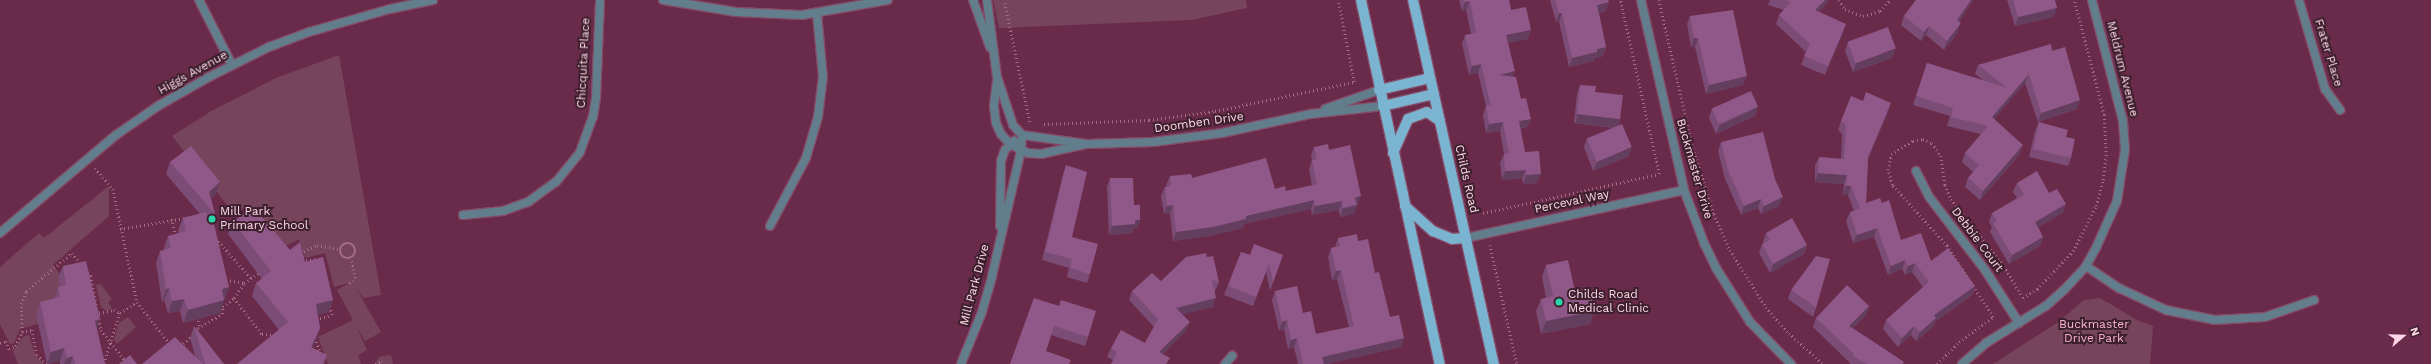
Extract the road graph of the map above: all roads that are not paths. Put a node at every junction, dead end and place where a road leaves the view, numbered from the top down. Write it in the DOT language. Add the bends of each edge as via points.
graph roads {
  1 [pos="199,0"];
  2 [pos="433,0"];
  3 [pos="600,0"];
  4 [pos="663,0"];
  5 [pos="888,0"];
  6 [pos="973,0"];
  7 [pos="987,0"];
  8 [pos="1361,0"];
  9 [pos="1413,0"];
  10 [pos="1640,0"];
  11 [pos="2093,0"];
  12 [pos="2299,0"];
  13 [pos="689,2"];
  14 [pos="818,13"];
  15 [pos="992,53"];
  16 [pos="232,64"];
  17 [pos="997,77"];
  18 [pos="1430,78"];
  19 [pos="1379,90"];
  20 [pos="1434,94"];
  21 [pos="1383,106"];
  22 [pos="2340,110"];
  23 [pos="1311,114"];
  24 [pos="1440,121"];
  25 [pos="1022,135"];
  26 [pos="1010,144"];
  27 [pos="1088,144"];
  28 [pos="1021,150"];
  29 [pos="1393,153"];
  30 [pos="1916,171"];
  31 [pos="1684,190"];
  32 [pos="1405,206"];
  33 [pos="463,215"];
  34 [pos="770,226"];
  35 [pos="0,233"];
  36 [pos="1000,233"];
  37 [pos="1466,238"];
  38 [pos="2086,266"];
  39 [pos="2314,300"];
  40 [pos="2019,323"];
  41 [pos="1232,356"];
  42 [pos="961,364"];
  43 [pos="1225,364"];
  44 [pos="1440,364"];
  45 [pos="1494,364"];
  46 [pos="1791,364"];
  47 [pos="1962,364"];
  1 -- 16 [label="street"];
  2 -- 16 [label="street, Higgs Avenue" via="390,9 309,32"];
  3 -- 33 [label="street, Chicquita Place" via="596,97 593,117 580,152 556,182 528,202 504,211"];
  4 -- 13 [label="street"];
  5 -- 14 [label="street"];
  6 -- 15 [label="street"];
  7 -- 15 [label="street"];
  8 -- 19 [label="main road"];
  9 -- 18 [label="main road, Childs Road"];
  10 -- 31 [label="street, Buckmaster Drive"];
  11 -- 38 [label="street, Meldrum Avenue" via="2119,100 2125,150 2117,201"];
  12 -- 22 [label="street, Frater Place" via="2325,89"];
  13 -- 14 [label="street" via="772,15"];
  14 -- 34 [label="street" via="823,78 813,138 806,158"];
  15 -- 17 [label="street"];
  16 -- 35 [label="street, Higgs Avenue" via="158,106 87,158"];
  17 -- 25 [label="street" via="1013,125"];
  17 -- 26 [label="street" via="994,107 996,123"];
  18 -- 19 [label="main road"];
  18 -- 20 [label="main road, Childs Road"];
  19 -- 21 [label="main road"];
  19 -- 23 [label="street, Doomben Drive"];
  20 -- 21 [label="main road"];
  20 -- 24 [label="main road, Childs Road"];
  21 -- 23 [label="street, Doomben Drive"];
  21 -- 29 [label="main road"];
  23 -- 27 [label="street, Doomben Drive" via="1192,137 1153,142"];
  24 -- 29 [label="main road" via="1427,112 1408,119"];
  24 -- 37 [label="main road, Childs Road"];
  25 -- 26 [label="street, Mill Park Drive"];
  25 -- 27 [label="street, Doomben Drive"];
  25 -- 28 [label="street, Mill Park Drive"];
  26 -- 28 [label="street, Doomben Drive"];
  26 -- 36 [label="street, Mill Park Drive" via="1003,155 999,177"];
  27 -- 28 [label="street, Doomben Drive" via="1041,154"];
  28 -- 36 [label="street, Mill Park Drive"];
  29 -- 32 [label="main road"];
  30 -- 40 [label="street, Debbie Court" via="1930,198 1985,270"];
  31 -- 37 [label="street, Perceval Way"];
  31 -- 46 [label="street, Buckmaster Drive" via="1704,243 1732,296 1750,322"];
  32 -- 37 [label="main road" via="1434,231 1452,239"];
  32 -- 44 [label="main road"];
  36 -- 42 [label="street, Mill Park Drive" via="982,312"];
  37 -- 45 [label="main road, Childs Road"];
  38 -- 39 [label="street" via="2119,288 2166,310 2215,320 2265,317"];
  38 -- 40 [label="street, Meldrum Avenue" via="2046,306"];
  40 -- 47 [label="street, Meldrum Avenue" via="1986,343"];
  41 -- 43 [label="street"];
}
